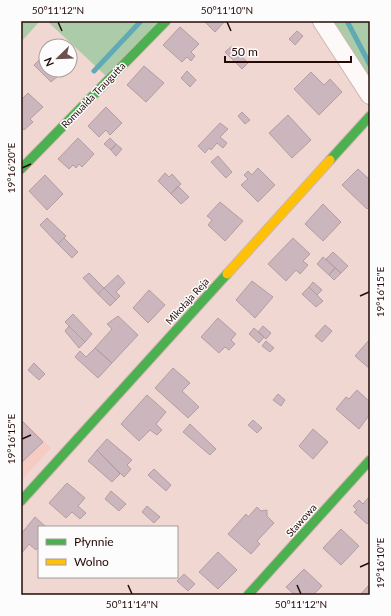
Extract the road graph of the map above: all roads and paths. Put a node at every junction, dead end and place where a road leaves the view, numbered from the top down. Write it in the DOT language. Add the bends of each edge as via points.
graph roads {
  1 [pos="166,21"];
  2 [pos="322,21"];
  3 [pos="370,95"];
  4 [pos="370,116"];
  5 [pos="21,169"];
  6 [pos="370,460"];
  7 [pos="21,501"];
  8 [pos="248,595"];
  1 -- 5 [label="street, Romualda Traugutta"];
  2 -- 3 [label="street"];
  4 -- 7 [label="street, Mikołaja Reja"];
  6 -- 8 [label="street, Stawowa"];
}
